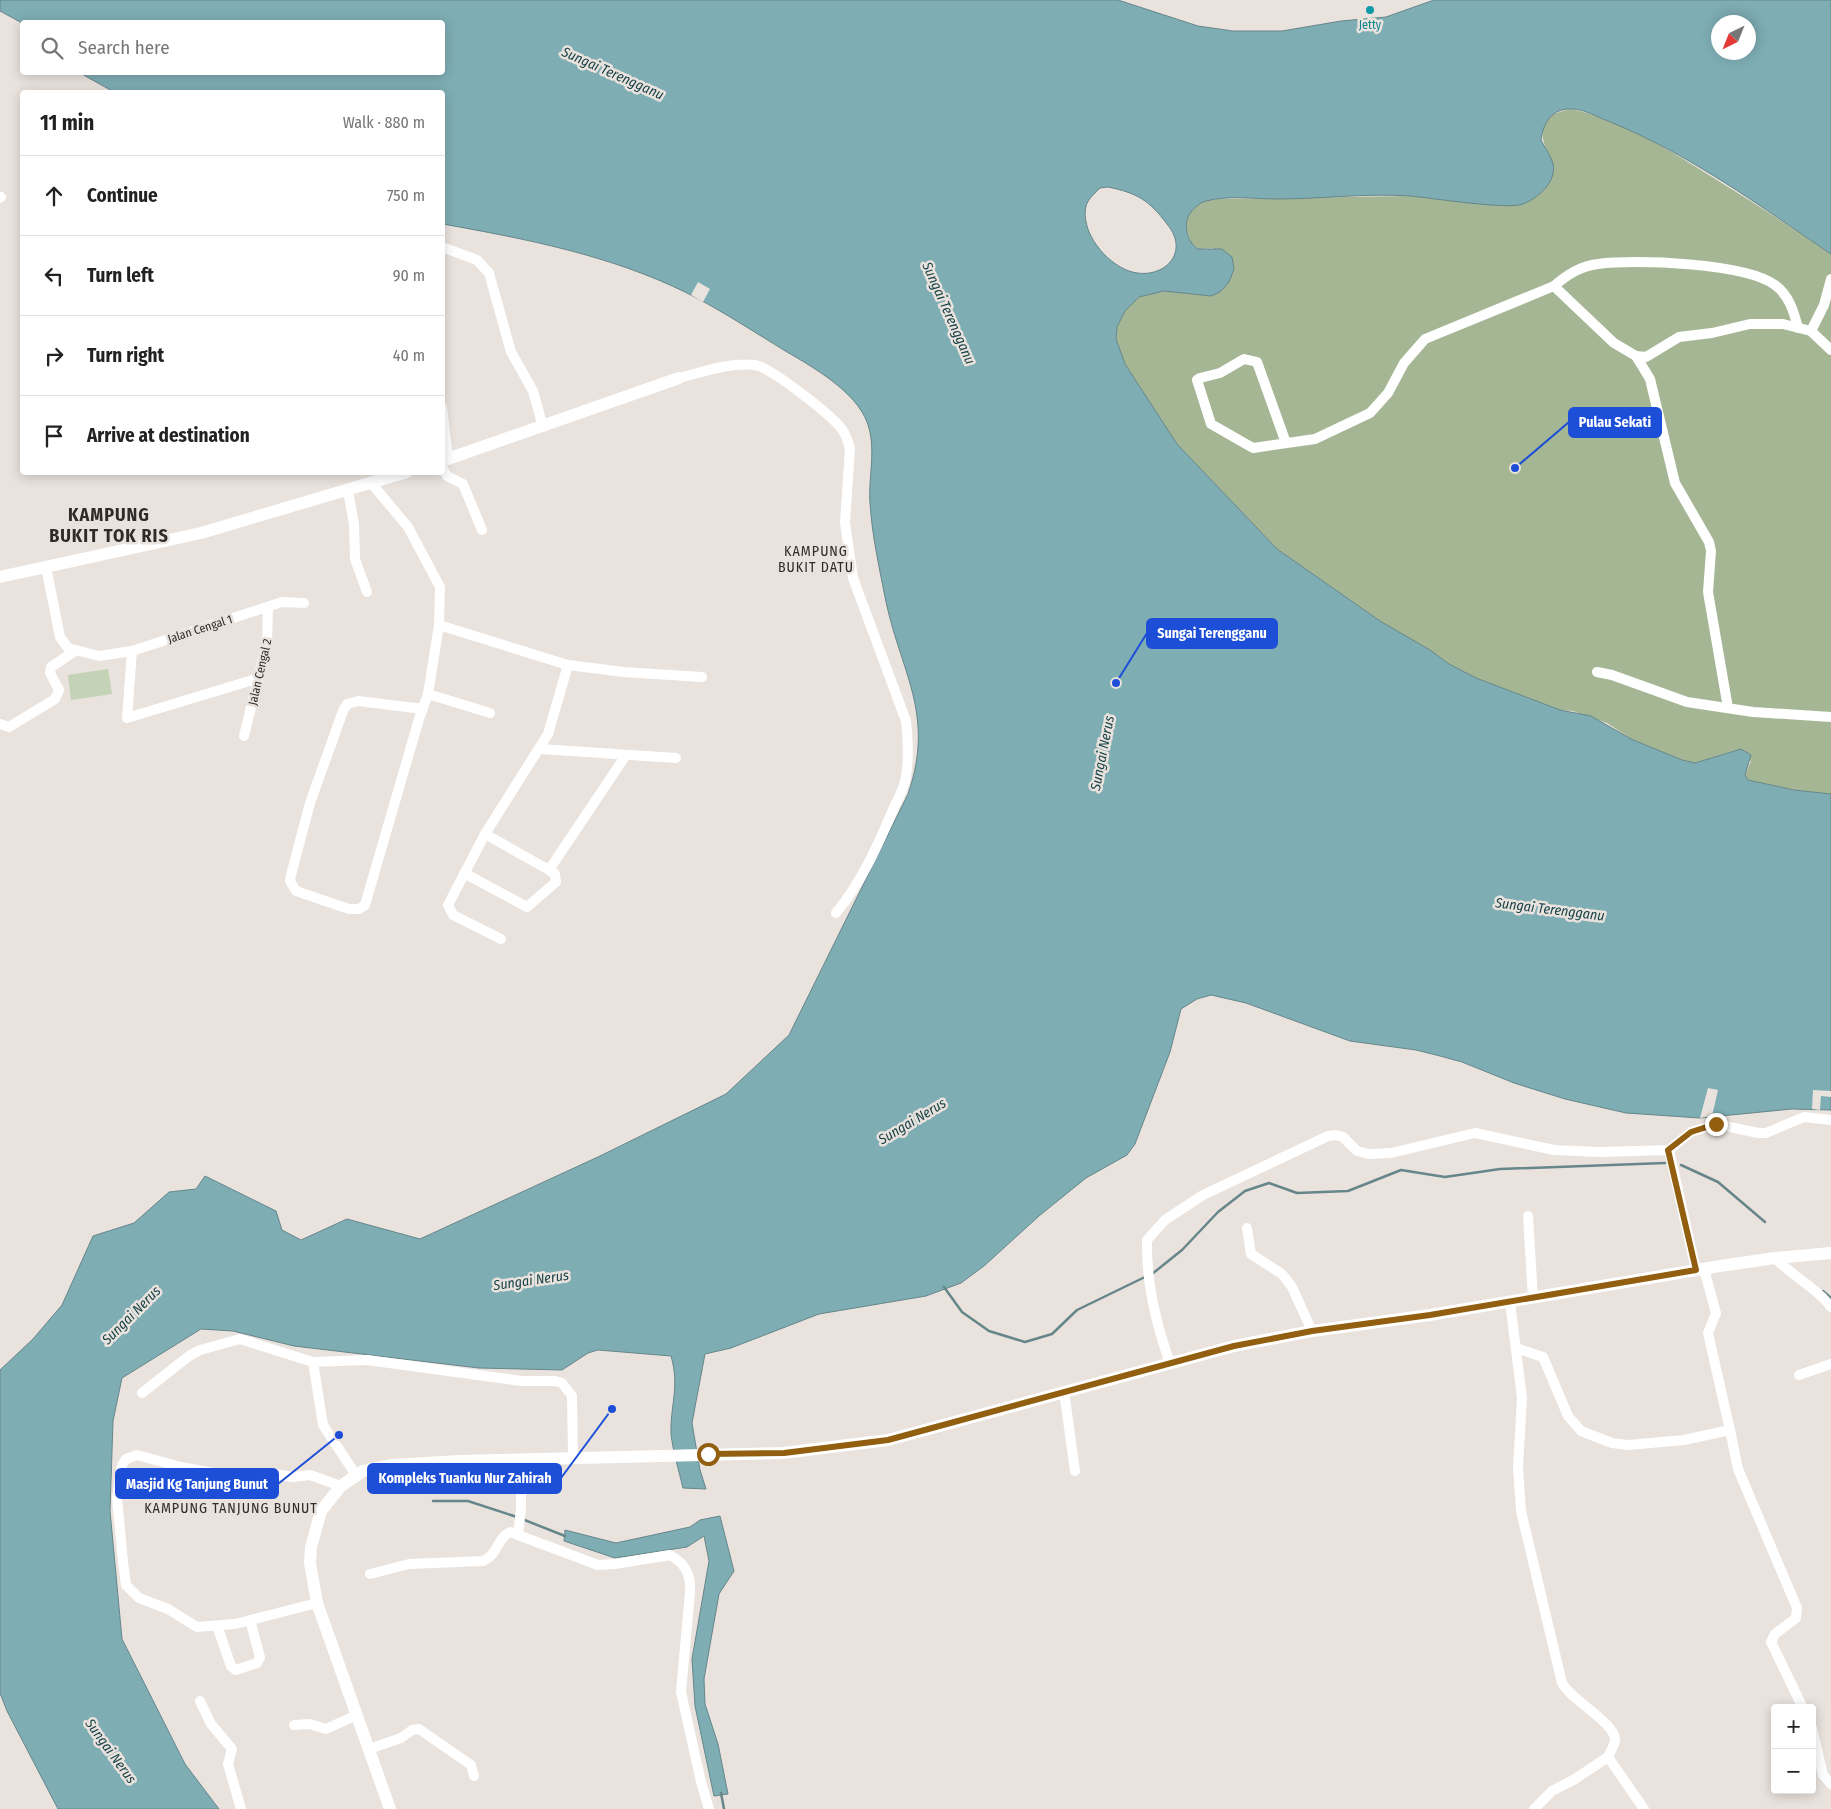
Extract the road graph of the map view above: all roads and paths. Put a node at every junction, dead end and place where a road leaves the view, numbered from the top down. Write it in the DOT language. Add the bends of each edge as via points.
graph roads {
  1 [pos="445,248"];
  2 [pos="1831,279"];
  3 [pos="1554,286"];
  4 [pos="1798,328"];
  5 [pos="1811,331"];
  6 [pos="1831,350"];
  7 [pos="1636,356"];
  8 [pos="680,378"];
  9 [pos="543,427"];
  10 [pos="1286,443"];
  11 [pos="445,462"];
  12 [pos="445,467"];
  13 [pos="384,476"];
  14 [pos="372,484"];
  15 [pos="348,491"];
  16 [pos="482,530"];
  17 [pos="46,567"];
  18 [pos="0,577"];
  19 [pos="367,592"];
  20 [pos="304,603"];
  21 [pos="268,608"];
  22 [pos="439,625"];
  23 [pos="75,651"];
  24 [pos="132,651"];
  25 [pos="568,665"];
  26 [pos="1596,672"];
  27 [pos="702,676"];
  28 [pos="259,678"];
  29 [pos="428,694"];
  30 [pos="422,708"];
  31 [pos="1728,708"];
  32 [pos="490,713"];
  33 [pos="1831,717"];
  34 [pos="0,724"];
  35 [pos="244,736"];
  36 [pos="540,749"];
  37 [pos="626,754"];
  38 [pos="676,758"];
  39 [pos="485,834"];
  40 [pos="549,870"];
  41 [pos="464,873"];
  42 [pos="836,913"];
  43 [pos="501,939"];
  44 [pos="1831,1120"];
  45 [pos="1668,1150"];
  46 [pos="1528,1216"];
  47 [pos="1247,1228"];
  48 [pos="1831,1253"];
  49 [pos="1775,1258"];
  50 [pos="1700,1269"];
  51 [pos="1532,1298"];
  52 [pos="1510,1302"];
  53 [pos="1831,1307"];
  54 [pos="1312,1331"];
  55 [pos="1516,1348"];
  56 [pos="313,1362"];
  57 [pos="1170,1363"];
  58 [pos="1831,1364"];
  59 [pos="1799,1375"];
  60 [pos="1064,1391"];
  61 [pos="142,1393"];
  62 [pos="1730,1430"];
  63 [pos="573,1457"];
  64 [pos="521,1460"];
  65 [pos="1075,1471"];
  66 [pos="356,1474"];
  67 [pos="341,1486"];
  68 [pos="518,1531"];
  69 [pos="370,1574"];
  70 [pos="317,1602"];
  71 [pos="250,1620"];
  72 [pos="217,1626"];
  73 [pos="200,1701"];
  74 [pos="1801,1704"];
  75 [pos="357,1716"];
  76 [pos="294,1725"];
  77 [pos="1816,1745"];
  78 [pos="369,1749"];
  79 [pos="1608,1757"];
  80 [pos="474,1776"];
  81 [pos="1831,1784"];
  82 [pos="241,1809"];
  83 [pos="390,1809"];
  84 [pos="709,1809"];
  85 [pos="1534,1809"];
  86 [pos="1644,1809"];
  1 -- 9 [label="street" via="477,260 489,272 511,352 529,384"];
  2 -- 5 [label="street" via="1824,305"];
  3 -- 4 [label="street" via="1568,273 1597,264 1709,266 1754,274 1775,285 1792,307"];
  3 -- 7 [label="street" via="1614,343"];
  3 -- 10 [label="street" via="1425,340 1404,363 1388,393 1370,413 1315,439 1253,448 1211,424 1197,380 1220,373 1244,359 1257,362"];
  4 -- 5 [label="street"];
  4 -- 7 [label="street" via="1783,324 1750,324 1712,334 1679,337 1646,356"];
  5 -- 6 [label="street"];
  7 -- 31 [label="street" via="1650,379 1674,483 1709,542 1708,592"];
  8 -- 9 [label="street"];
  8 -- 42 [label="street" via="721,368 757,365 828,415 848,440 845,523 853,578 906,722 908,740 902,790 871,858"];
  9 -- 11 [label="street"];
  12 -- 16 [label="street" via="447,476 463,484"];
  13 -- 14 [label="street"];
  14 -- 15 [label="street"];
  14 -- 22 [label="street" via="408,527 438,578 441,596"];
  15 -- 17 [label="street" via="200,533"];
  15 -- 19 [label="street" via="354,524 355,559"];
  17 -- 18 [label="street"];
  17 -- 23 [label="street" via="57,631 64,643"];
  20 -- 21 [label="street, Jalan Cengal 1" via="286,602"];
  21 -- 24 [label="street, Jalan Cengal 1"];
  21 -- 28 [label="street, Jalan Cengal 2" via="268,636"];
  22 -- 25 [label="street"];
  22 -- 29 [label="street"];
  23 -- 24 [label="street, Jalan Cengal 1" via="98,656"];
  23 -- 34 [label="street" via="51,667 50,673 59,690 55,699 9,727"];
  24 -- 28 [label="street" via="127,718"];
  25 -- 27 [label="street"];
  25 -- 36 [label="street" via="554,719"];
  26 -- 31 [label="street" via="1687,702"];
  28 -- 35 [label="street, Jalan Cengal 2"];
  29 -- 30 [label="street"];
  29 -- 32 [label="street"];
  30 -- 30 [label="street" via="365,905 359,909 348,909 296,890 290,881 296,857 310,803 342,711 351,701"];
  31 -- 33 [label="street"];
  36 -- 37 [label="street"];
  36 -- 39 [label="street"];
  37 -- 38 [label="street"];
  37 -- 40 [label="street"];
  39 -- 40 [label="street"];
  39 -- 41 [label="street"];
  40 -- 41 [label="street" via="555,874 556,882 527,907"];
  41 -- 43 [label="street" via="448,906 450,911"];
  44 -- 45 [label="street" via="1804,1117 1758,1134 1716,1124 1691,1132"];
  45 -- 50 [label="street"];
  45 -- 57 [label="street" via="1554,1150 1475,1133 1390,1154 1369,1154 1357,1151 1343,1137 1328,1136 1203,1195 1168,1218 1147,1240 1149,1284"];
  46 -- 51 [label="street"];
  47 -- 54 [label="street" via="1251,1254 1282,1274 1292,1287"];
  48 -- 49 [label="street"];
  49 -- 50 [label="street"];
  49 -- 53 [label="street"];
  50 -- 51 [label="street"];
  50 -- 62 [label="street" via="1716,1313 1708,1333"];
  51 -- 52 [label="street"];
  52 -- 54 [label="street"];
  52 -- 55 [label="street"];
  54 -- 57 [label="street" via="1234,1346"];
  55 -- 62 [label="street" via="1543,1357 1568,1416 1580,1432 1628,1446 1684,1440"];
  55 -- 79 [label="street" via="1522,1398 1518,1467 1521,1511 1562,1683 1614,1734 1615,1743"];
  56 -- 61 [label="street" via="240,1338 189,1356"];
  56 -- 63 [label="street" via="367,1360 510,1379 555,1381 568,1389 572,1396"];
  56 -- 66 [label="street" via="323,1424"];
  57 -- 60 [label="street"];
  58 -- 59 [label="street"];
  60 -- 63 [label="street" via="888,1440 784,1453"];
  60 -- 65 [label="street"];
  62 -- 74 [label="street" via="1738,1469 1797,1608 1796,1618 1775,1634 1771,1642"];
  63 -- 64 [label="street"];
  64 -- 66 [label="street" via="392,1465"];
  64 -- 68 [label="street"];
  66 -- 67 [label="street"];
  67 -- 70 [label="street" via="321,1511 311,1547 310,1563"];
  67 -- 72 [label="street" via="310,1475 294,1477 269,1473 229,1476 138,1455 126,1459 122,1465 117,1498 126,1585 139,1598 168,1609 192,1626"];
  68 -- 69 [label="street" via="507,1533 493,1554 483,1561 409,1564"];
  68 -- 84 [label="street" via="598,1564 670,1555 687,1569 690,1592 680,1692"];
  70 -- 71 [label="street"];
  70 -- 75 [label="street"];
  71 -- 72 [label="street"];
  71 -- 72 [label="street" via="260,1657 257,1663 241,1670 231,1666"];
  73 -- 82 [label="street" via="211,1724 232,1749 228,1764"];
  75 -- 76 [label="street" via="326,1729 310,1724"];
  75 -- 78 [label="street"];
  77 -- 81 [label="street" via="1823,1775"];
  78 -- 80 [label="street" via="419,1729 471,1764"];
  78 -- 83 [label="street"];
  79 -- 85 [label="street" via="1552,1791"];
  79 -- 86 [label="street"];
}
